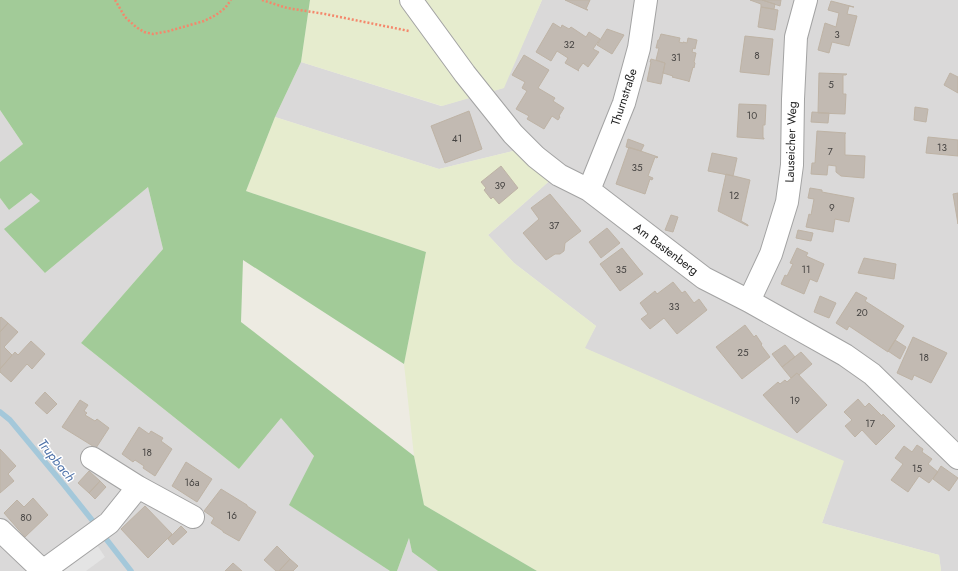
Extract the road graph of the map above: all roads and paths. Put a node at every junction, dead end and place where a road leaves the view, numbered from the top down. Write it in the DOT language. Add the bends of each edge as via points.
graph roads {
  1 [pos="115,0"];
  2 [pos="231,0"];
  3 [pos="262,0"];
  4 [pos="411,0"];
  5 [pos="646,0"];
  6 [pos="806,0"];
  7 [pos="409,31"];
  8 [pos="589,190"];
  9 [pos="749,302"];
  10 [pos="92,458"];
  11 [pos="958,458"];
  12 [pos="138,487"];
  13 [pos="193,517"];
  14 [pos="0,530"];
  15 [pos="43,571"];
  1 -- 2 [label="path" via="125,17 136,27 153,34 204,21 216,15"];
  3 -- 7 [label="path" via="287,8"];
  4 -- 8 [label="street, Am Bastenberg" via="512,134 559,175"];
  5 -- 8 [label="street, Thurnstraße" via="639,48 624,103"];
  6 -- 9 [label="street, Lauseicher Weg" via="796,38 792,164 787,202 771,254"];
  8 -- 9 [label="street, Am Bastenberg" via="704,278"];
  9 -- 11 [label="street, Am Bastenberg" via="845,355 872,374"];
  10 -- 12 [label="street"];
  12 -- 13 [label="street"];
  12 -- 15 [label="street" via="102,528"];
  14 -- 15 [label="street"];
}
